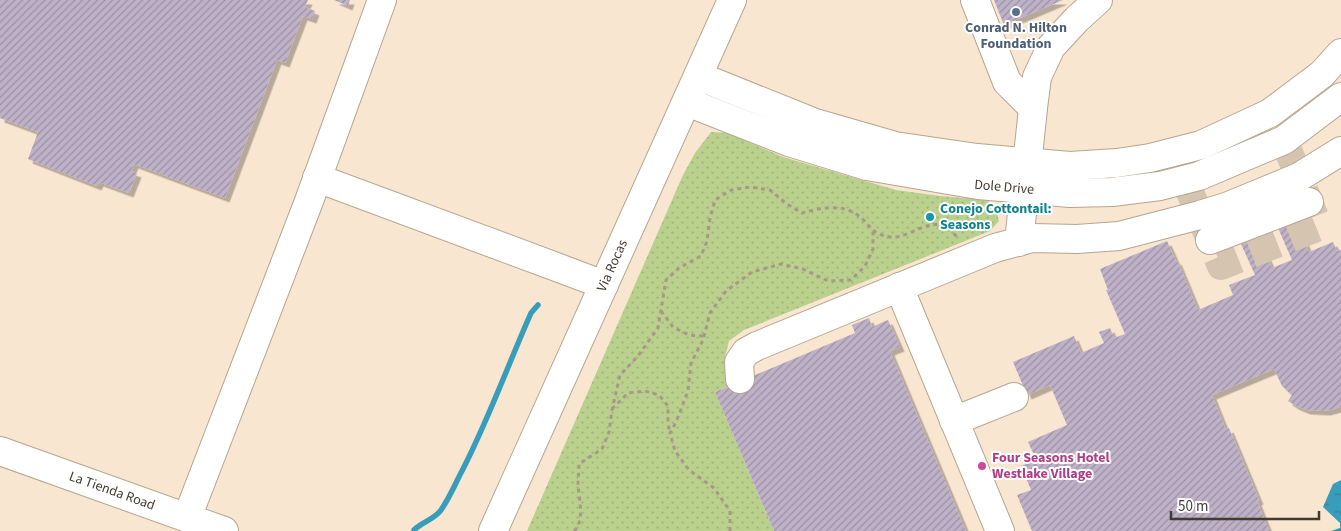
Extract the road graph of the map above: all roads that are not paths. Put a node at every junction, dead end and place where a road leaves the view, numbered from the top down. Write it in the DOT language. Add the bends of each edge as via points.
graph roads {
  1 [pos="382,0"];
  2 [pos="732,0"];
  3 [pos="975,0"];
  4 [pos="1098,0"];
  5 [pos="1341,53"];
  6 [pos="698,76"];
  7 [pos="1341,97"];
  8 [pos="687,102"];
  9 [pos="1033,108"];
  10 [pos="1341,151"];
  11 [pos="1027,163"];
  12 [pos="317,178"];
  13 [pos="1024,189"];
  14 [pos="1309,202"];
  15 [pos="1210,240"];
  16 [pos="1019,242"];
  17 [pos="604,286"];
  18 [pos="899,287"];
  19 [pos="740,379"];
  20 [pos="1014,397"];
  21 [pos="954,421"];
  22 [pos="0,451"];
  23 [pos="187,518"];
  24 [pos="224,531"];
  25 [pos="493,531"];
  26 [pos="1000,531"];
  1 -- 12 [label="street"];
  2 -- 6 [label="street, Via Rocas"];
  3 -- 9 [label="street" via="1007,82"];
  4 -- 9 [label="street" via="1051,47 1038,77"];
  5 -- 11 [label="street, Dole Drive" via="1322,74 1270,113 1201,145 1117,163 1070,166"];
  6 -- 8 [label="street, Via Rocas"];
  6 -- 11 [label="street, Dole Drive" via="815,123 895,146"];
  7 -- 13 [label="street, Dole Drive" via="1284,140 1199,176 1160,186 1112,192"];
  8 -- 13 [label="street, Dole Drive" via="789,142 867,166 978,185"];
  8 -- 17 [label="street, Via Rocas"];
  9 -- 11 [label="street"];
  10 -- 16 [label="street" via="1299,177 1200,215 1119,236 1032,238"];
  11 -- 13 [label="street"];
  12 -- 17 [label="street"];
  12 -- 23 [label="street"];
  13 -- 16 [label="street"];
  14 -- 15 [label="street"];
  16 -- 18 [label="street" via="995,248"];
  17 -- 25 [label="street, Via Rocas"];
  18 -- 19 [label="street" via="746,352 739,362"];
  18 -- 21 [label="street"];
  20 -- 21 [label="street"];
  21 -- 26 [label="street"];
  22 -- 23 [label="street, La Tienda Road"];
  23 -- 24 [label="street, La Tienda Road"];
}
